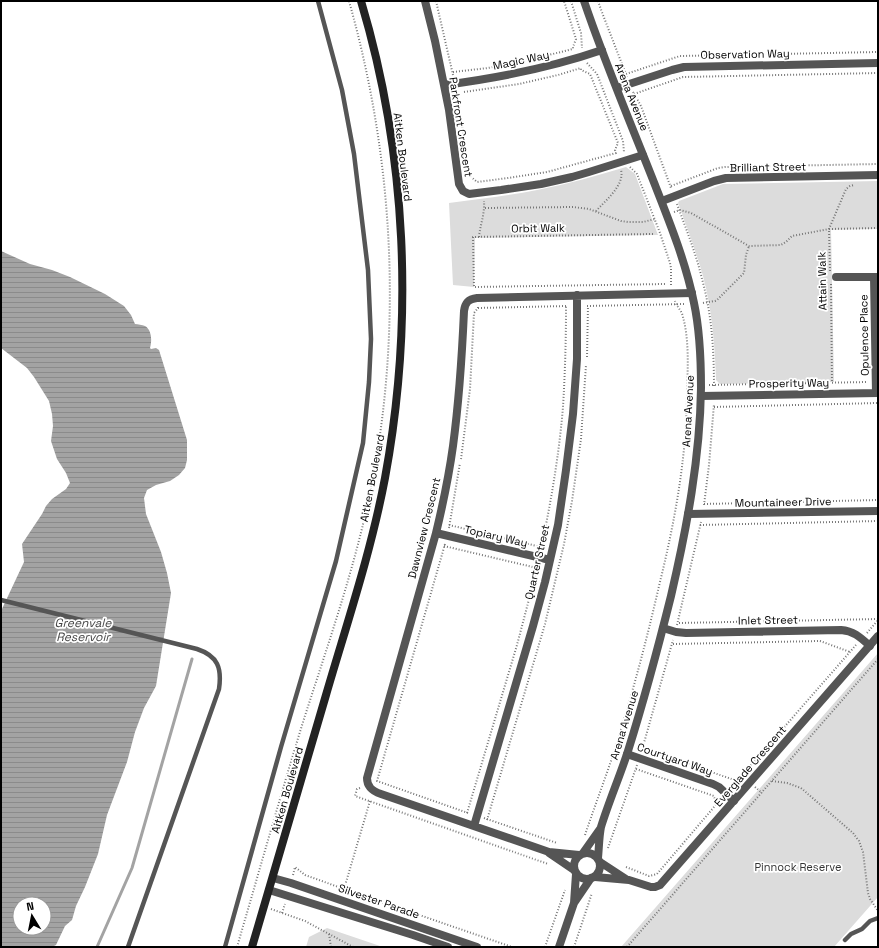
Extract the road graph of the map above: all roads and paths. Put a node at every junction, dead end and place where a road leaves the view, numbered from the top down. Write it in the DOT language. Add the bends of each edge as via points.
graph roads {
  1 [pos="318,1"];
  2 [pos="349,1"];
  3 [pos="361,1"];
  4 [pos="425,1"];
  5 [pos="436,1"];
  6 [pos="564,1"];
  7 [pos="571,1"];
  8 [pos="584,1"];
  9 [pos="598,1"];
  10 [pos="602,50"];
  11 [pos="584,56"];
  12 [pos="878,62"];
  13 [pos="581,68"];
  14 [pos="453,72"];
  15 [pos="878,73"];
  16 [pos="455,83"];
  17 [pos="630,84"];
  18 [pos="444,85"];
  19 [pos="617,88"];
  20 [pos="634,94"];
  21 [pos="616,153"];
  22 [pos="643,155"];
  23 [pos="623,162"];
  24 [pos="878,175"];
  25 [pos="482,182"];
  26 [pos="859,185"];
  27 [pos="484,193"];
  28 [pos="675,196"];
  29 [pos="662,201"];
  30 [pos="485,208"];
  31 [pos="596,211"];
  32 [pos="655,219"];
  33 [pos="878,228"];
  34 [pos="829,229"];
  35 [pos="653,234"];
  36 [pos="479,237"];
  37 [pos="749,246"];
  38 [pos="832,276"];
  39 [pos="876,277"];
  40 [pos="692,293"];
  41 [pos="672,294"];
  42 [pos="577,295"];
  43 [pos="477,298"];
  44 [pos="676,304"];
  45 [pos="694,304"];
  46 [pos="876,382"];
  47 [pos="832,383"];
  48 [pos="701,385"];
  49 [pos="877,393"];
  50 [pos="701,396"];
  51 [pos="878,403"];
  52 [pos="714,406"];
  53 [pos="878,500"];
  54 [pos="704,504"];
  55 [pos="878,511"];
  56 [pos="688,514"];
  57 [pos="878,521"];
  58 [pos="449,525"];
  59 [pos="700,525"];
  60 [pos="436,533"];
  61 [pos="447,536"];
  62 [pos="444,546"];
  63 [pos="542,547"];
  64 [pos="550,560"];
  65 [pos="537,568"];
  66 [pos="1,600"];
  67 [pos="878,619"];
  68 [pos="678,623"];
  69 [pos="663,628"];
  70 [pos="878,636"];
  71 [pos="862,639"];
  72 [pos="673,644"];
  73 [pos="870,646"];
  74 [pos="850,652"];
  75 [pos="878,659"];
  76 [pos="643,748"];
  77 [pos="627,754"];
  78 [pos="636,768"];
  79 [pos="737,781"];
  80 [pos="772,781"];
  81 [pos="726,793"];
  82 [pos="734,801"];
  83 [pos="370,802"];
  84 [pos="716,805"];
  85 [pos="477,816"];
  86 [pos="474,826"];
  87 [pos="601,829"];
  88 [pos="582,841"];
  89 [pos="562,845"];
  90 [pos="549,852"];
  91 [pos="581,854"];
  92 [pos="599,860"];
  93 [pos="620,865"];
  94 [pos="575,872"];
  95 [pos="273,878"];
  96 [pos="593,878"];
  97 [pos="629,880"];
  98 [pos="566,889"];
  99 [pos="269,890"];
  100 [pos="574,903"];
  101 [pos="264,907"];
  102 [pos="878,911"];
  103 [pos="878,918"];
  104 [pos="329,934"];
  105 [pos="845,940"];
  106 [pos="128,947"];
  107 [pos="224,947"];
  108 [pos="237,947"];
  109 [pos="252,947"];
  110 [pos="331,947"];
  111 [pos="353,947"];
  112 [pos="448,947"];
  113 [pos="477,947"];
  114 [pos="512,947"];
  115 [pos="545,947"];
  116 [pos="559,947"];
  117 [pos="627,947"];
  1 -- 107 [label="lane" via="342,90 352,140 368,270 371,339 363,443 336,561"];
  2 -- 108 [label="path" via="366,70 387,207 390,316 382,422 369,498 351,572 302,726"];
  3 -- 95 [label="main road, Aitken Boulevard" via="380,77 397,189 402,299 395,410 376,520"];
  4 -- 18 [label="street, Parkfront Crescent"];
  5 -- 14 [label="path"];
  6 -- 14 [label="path" via="576,39 573,49 502,66"];
  7 -- 11 [label="path" via="581,34"];
  8 -- 10 [label="street, Arena Avenue"];
  9 -- 17 [label="path"];
  10 -- 11 [label="street, Magic Way"];
  10 -- 19 [label="street, Arena Avenue"];
  11 -- 16 [label="street, Magic Way" via="535,70"];
  11 -- 23 [label="path" via="596,72 624,141"];
  12 -- 17 [label="street, Observation Way" via="688,66"];
  13 -- 21 [label="path" via="590,74 618,143"];
  14 -- 16 [label="path"];
  15 -- 20 [label="path" via="683,77"];
  16 -- 18 [label="street, Magic Way"];
  16 -- 25 [label="path" via="468,175 477,182"];
  17 -- 19 [label="street, Observation Way"];
  17 -- 20 [label="path"];
  18 -- 27 [label="street, Parkfront Crescent" via="459,186 469,194"];
  19 -- 22 [label="street, Arena Avenue"];
  20 -- 28 [label="path" via="641,106"];
  21 -- 23 [label="path"];
  21 -- 25 [label="path" via="547,172"];
  22 -- 23 [label="street, Parkfront Crescent"];
  22 -- 29 [label="street, Arena Avenue"];
  23 -- 27 [label="street, Parkfront Crescent" via="558,180"];
  23 -- 31 [label="path" via="622,176 614,192"];
  23 -- 32 [label="path" via="637,174"];
  24 -- 28 [label="street, Brilliant Street" via="726,178"];
  25 -- 27 [label="path"];
  26 -- 34 [label="path" via="846,189"];
  27 -- 30 [label="path"];
  28 -- 29 [label="street, Brilliant Street"];
  28 -- 37 [label="path" via="680,210 691,213"];
  29 -- 40 [label="street, Arena Avenue"];
  30 -- 31 [label="path" via="573,207"];
  30 -- 36 [label="path"];
  31 -- 32 [label="path" via="628,222"];
  32 -- 41 [label="path" via="671,268"];
  33 -- 34 [label="path"];
  34 -- 37 [label="path" via="792,236 781,245"];
  34 -- 38 [label="path, Attain Walk"];
  35 -- 36 [label="path, Orbit Walk"];
  36 -- 43 [label="path" via="473,237"];
  37 -- 45 [label="path" via="742,276 715,301"];
  38 -- 39 [label="street, Opulence Place"];
  38 -- 47 [label="path, Attain Walk"];
  39 -- 46 [label="street, Opulence Place"];
  40 -- 41 [label="street"];
  40 -- 45 [label="street, Arena Avenue"];
  41 -- 42 [label="street"];
  41 -- 44 [label="path"];
  42 -- 43 [label="street"];
  42 -- 64 [label="street, Quarter Street" via="577,359 572,421 562,500"];
  43 -- 58 [label="path" via="466,422"];
  43 -- 60 [label="street, Dawnview Crescent" via="465,305 455,432"];
  44 -- 45 [label="path"];
  44 -- 88 [label="path" via="684,318 688,368 684,452 677,504 641,661 612,756"];
  45 -- 48 [label="street, Arena Avenue" via="700,345"];
  46 -- 47 [label="path"];
  46 -- 49 [label="street, Opulence Place"];
  47 -- 48 [label="path"];
  48 -- 50 [label="street, Arena Avenue"];
  49 -- 50 [label="street, Prosperity Way"];
  50 -- 56 [label="street, Arena Avenue"];
  51 -- 52 [label="path"];
  53 -- 54 [label="path"];
  55 -- 56 [label="street, Mountaineer Drive"];
  56 -- 69 [label="street, Arena Avenue"];
  57 -- 59 [label="path"];
  58 -- 61 [label="path"];
  58 -- 63 [label="path"];
  60 -- 61 [label="street, Topiary Way"];
  60 -- 86 [label="street, Dawnview Crescent" via="367,781 375,792"];
  61 -- 62 [label="path"];
  61 -- 64 [label="street, Topiary Way"];
  62 -- 65 [label="path"];
  62 -- 85 [label="path" via="377,782"];
  64 -- 85 [label="street, Quarter Street"];
  66 -- 106 [label="lane" via="197,649 211,656 220,671 219,689"];
  67 -- 68 [label="path"];
  67 -- 71 [label="path"];
  69 -- 71 [label="street, Inlet Street" via="686,633 841,630 852,632"];
  69 -- 77 [label="street, Arena Avenue"];
  70 -- 73 [label="street, Everglade Crescent"];
  71 -- 73 [label="street, Inlet Street"];
  71 -- 74 [label="path"];
  72 -- 74 [label="path" via="820,641"];
  73 -- 82 [label="street, Everglade Crescent"];
  74 -- 79 [label="path"];
  75 -- 80 [label="path"];
  76 -- 79 [label="path"];
  77 -- 81 [label="street, Courtyard Way" via="713,784"];
  77 -- 87 [label="street, Arena Avenue"];
  78 -- 84 [label="path" via="714,796"];
  79 -- 81 [label="path"];
  80 -- 102 [label="path" via="801,788 859,840 868,893"];
  80 -- 117 [label="path"];
  81 -- 82 [label="street, Courtyard Way"];
  81 -- 84 [label="path"];
  82 -- 97 [label="street, Everglade Crescent" via="660,885 651,887"];
  83 -- 114 [label="path" via="344,889"];
  84 -- 93 [label="path" via="657,874 648,876"];
  85 -- 86 [label="street, Quarter Street"];
  85 -- 89 [label="path"];
  86 -- 90 [label="street, Dawnview Crescent"];
  87 -- 91 [label="street, Arena Avenue"];
  87 -- 92 [label="street, Arena Avenue"];
  90 -- 91 [label="street, Dawnview Crescent"];
  90 -- 94 [label="street, Dawnview Crescent"];
  91 -- 92 [label="street" via="591,853"];
  91 -- 94 [label="street" via="575,862"];
  92 -- 96 [label="street" via="600,870"];
  92 -- 97 [label="street, Everglade Crescent"];
  94 -- 96 [label="street" via="583,878"];
  94 -- 100 [label="street"];
  95 -- 99 [label="main road, Aitken Boulevard"];
  95 -- 113 [label="street, Silvester Parade"];
  96 -- 97 [label="street, Everglade Crescent"];
  96 -- 100 [label="street"];
  98 -- 115 [label="path"];
  99 -- 101 [label="main road, Aitken Boulevard"];
  99 -- 112 [label="street, Silvester Parade"];
  100 -- 116 [label="street"];
  101 -- 104 [label="path" via="305,921"];
  101 -- 109 [label="main road, Aitken Boulevard"];
  103 -- 105 [label="lane"];
  104 -- 110 [label="path"];
  104 -- 111 [label="path"];
}
